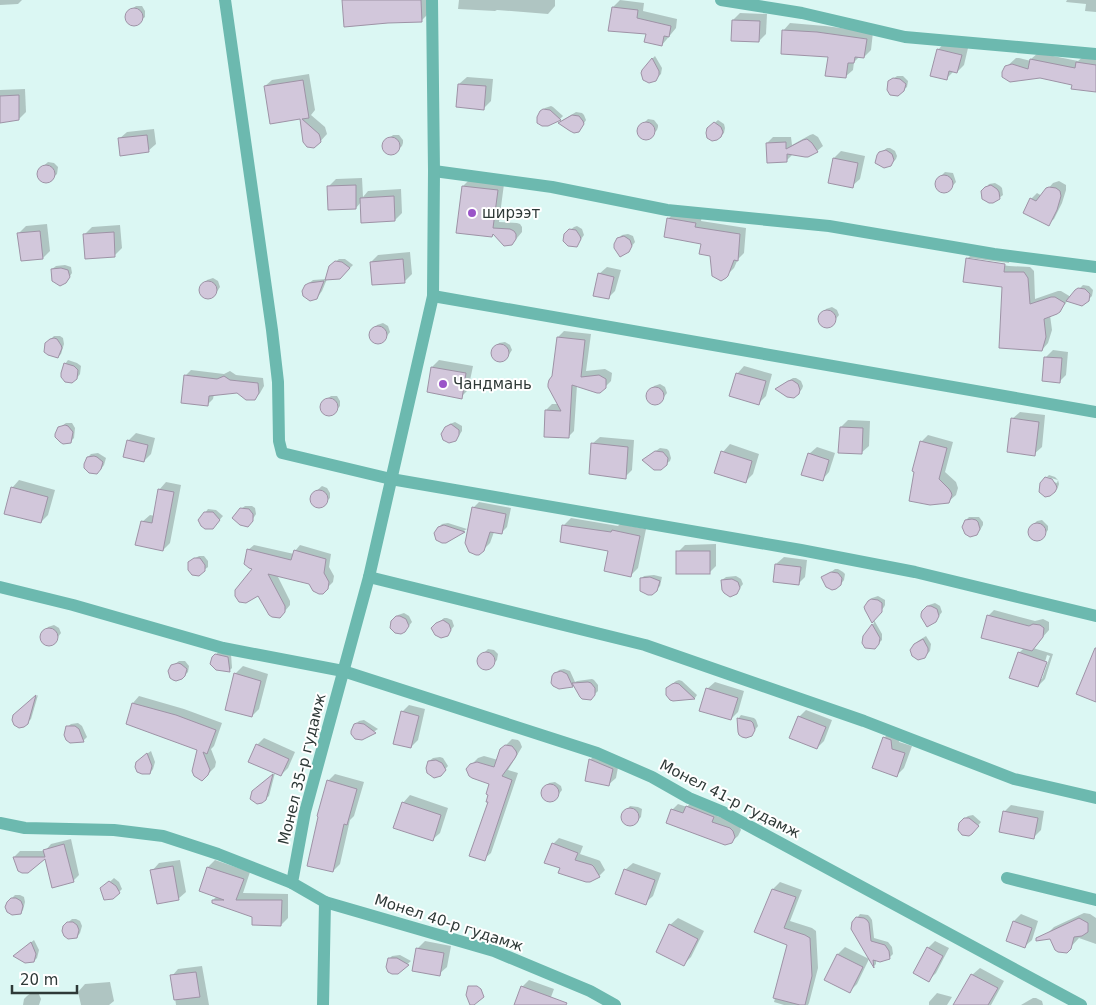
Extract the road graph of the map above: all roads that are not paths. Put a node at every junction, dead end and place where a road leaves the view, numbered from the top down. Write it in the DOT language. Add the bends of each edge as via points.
graph roads {
  1 [pos="225,0"];
  2 [pos="432,0"];
  3 [pos="721,0"];
  4 [pos="1096,54"];
  5 [pos="434,171"];
  6 [pos="1096,267"];
  7 [pos="433,296"];
  8 [pos="1096,412"];
  9 [pos="391,479"];
  10 [pos="369,577"];
  11 [pos="0,587"];
  12 [pos="1096,616"];
  13 [pos="343,671"];
  14 [pos="1096,798"];
  15 [pos="0,823"];
  16 [pos="1007,878"];
  17 [pos="292,883"];
  18 [pos="1096,900"];
  19 [pos="326,902"];
  20 [pos="323,1005"];
  21 [pos="614,1005"];
  22 [pos="1081,1005"];
  1 -- 9 [label="street" via="272,330 282,453"];
  2 -- 5 [label="street, Монел 35-р гудамж"];
  3 -- 4 [label="street" via="802,13 905,37"];
  5 -- 6 [label="street" via="552,187 667,210 829,226 994,254"];
  5 -- 7 [label="street, Монел 35-р гудамж"];
  7 -- 8 [label="street"];
  7 -- 9 [label="street, Монел 35-р гудамж"];
  9 -- 10 [label="street, Монел 35-р гудамж"];
  9 -- 12 [label="street" via="863,561"];
  10 -- 13 [label="street, Монел 35-р гудамж"];
  10 -- 14 [label="street" via="645,645 864,721 1014,779"];
  11 -- 13 [label="street, Монел 41-р гудамж" via="223,648"];
  13 -- 17 [label="street, Монел 35-р гудамж" via="305,812"];
  13 -- 22 [label="street, Монел 41-р гудамж" via="597,753 652,777 688,798 724,812"];
  15 -- 17 [label="street" via="25,828 114,830 163,836"];
  16 -- 18 [label="street"];
  17 -- 19 [label="street"];
  19 -- 20 [label="street"];
  19 -- 21 [label="street, Монел 40-р гудамж" via="494,951 590,991"];
}
